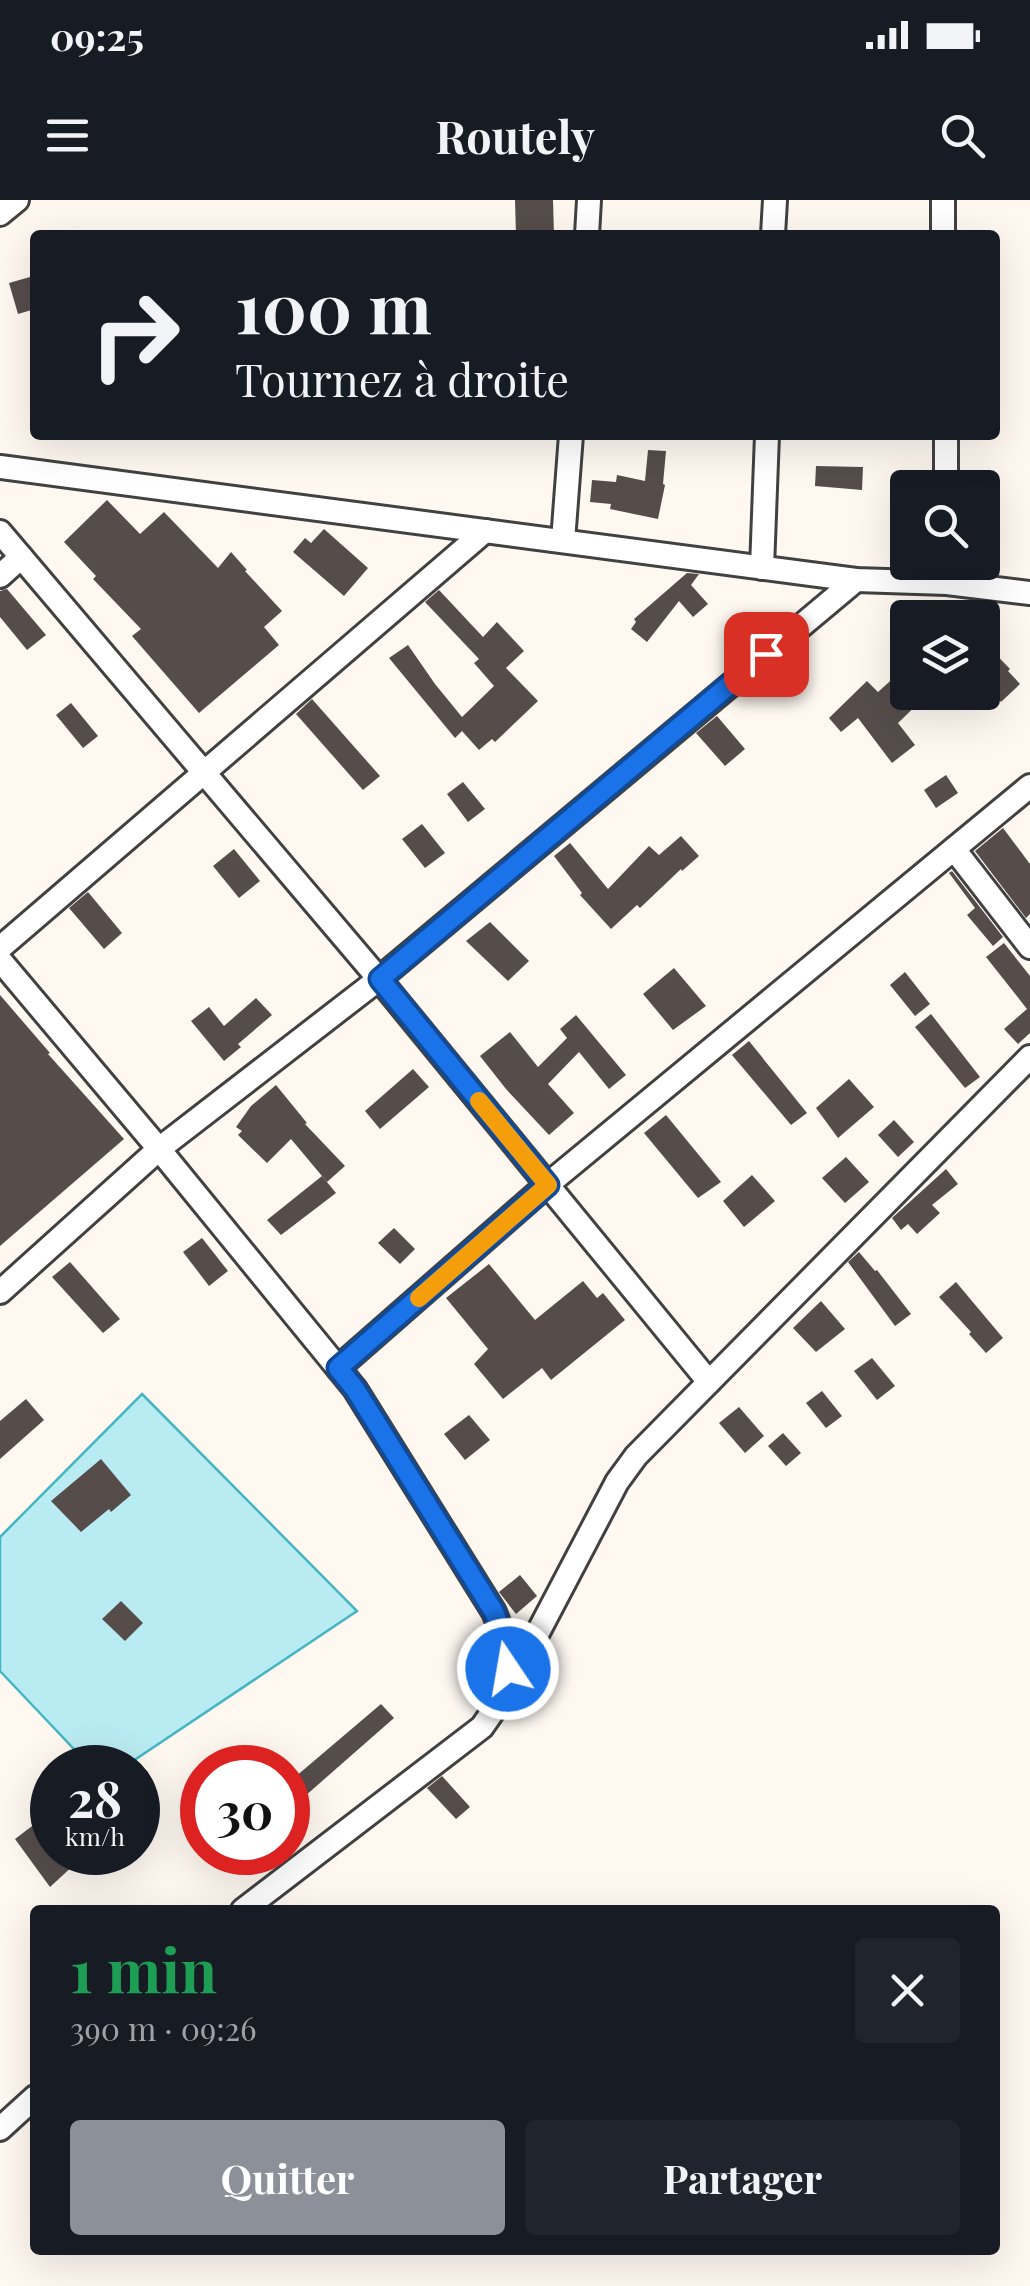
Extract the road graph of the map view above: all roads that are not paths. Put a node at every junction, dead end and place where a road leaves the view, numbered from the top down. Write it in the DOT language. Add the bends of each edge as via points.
graph roads {
  1 [pos="17,200"];
  2 [pos="589,200"];
  3 [pos="774,200"];
  4 [pos="943,200"];
  5 [pos="0,214"];
  6 [pos="587,230"];
  7 [pos="774,230"];
  8 [pos="943,230"];
  9 [pos="571,440"];
  10 [pos="767,440"];
  11 [pos="946,440"];
  12 [pos="0,467"];
  13 [pos="946,470"];
  14 [pos="485,531"];
  15 [pos="0,532"];
  16 [pos="563,541"];
  17 [pos="21,557"];
  18 [pos="762,568"];
  19 [pos="0,576"];
  20 [pos="890,577"];
  21 [pos="856,580"];
  22 [pos="976,580"];
  23 [pos="1030,593"];
  24 [pos="205,774"];
  25 [pos="1030,786"];
  26 [pos="954,849"];
  27 [pos="1030,947"];
  28 [pos="0,948"];
  29 [pos="0,960"];
  30 [pos="380,979"];
  31 [pos="1030,1058"];
  32 [pos="160,1149"];
  33 [pos="548,1185"];
  34 [pos="0,1292"];
  35 [pos="338,1368"];
  36 [pos="709,1382"];
  37 [pos="507,1691"];
  38 [pos="249,1905"];
  39 [pos="30,2101"];
  40 [pos="0,2128"];
  1 -- 5 [label="street"];
  2 -- 6 [label="street"];
  3 -- 7 [label="street"];
  4 -- 8 [label="street"];
  9 -- 16 [label="street"];
  10 -- 18 [label="street"];
  11 -- 13 [label="street"];
  12 -- 14 [label="street"];
  14 -- 16 [label="street"];
  14 -- 24 [label="street"];
  15 -- 17 [label="street"];
  16 -- 18 [label="street"];
  17 -- 19 [label="street"];
  17 -- 24 [label="street"];
  18 -- 21 [label="street"];
  20 -- 21 [label="street"];
  21 -- 30 [label="street"];
  22 -- 23 [label="street"];
  24 -- 28 [label="street"];
  24 -- 30 [label="street"];
  25 -- 26 [label="street"];
  26 -- 27 [label="street"];
  26 -- 33 [label="street"];
  29 -- 32 [label="street"];
  30 -- 32 [label="street"];
  30 -- 33 [label="street"];
  31 -- 36 [label="street"];
  32 -- 34 [label="street"];
  32 -- 35 [label="street"];
  33 -- 35 [label="street"];
  33 -- 36 [label="street"];
  35 -- 37 [label="street" via="494,1612 508,1648"];
  36 -- 37 [label="street" via="618,1482"];
  37 -- 38 [label="street" via="482,1726"];
  39 -- 40 [label="street"];
}
